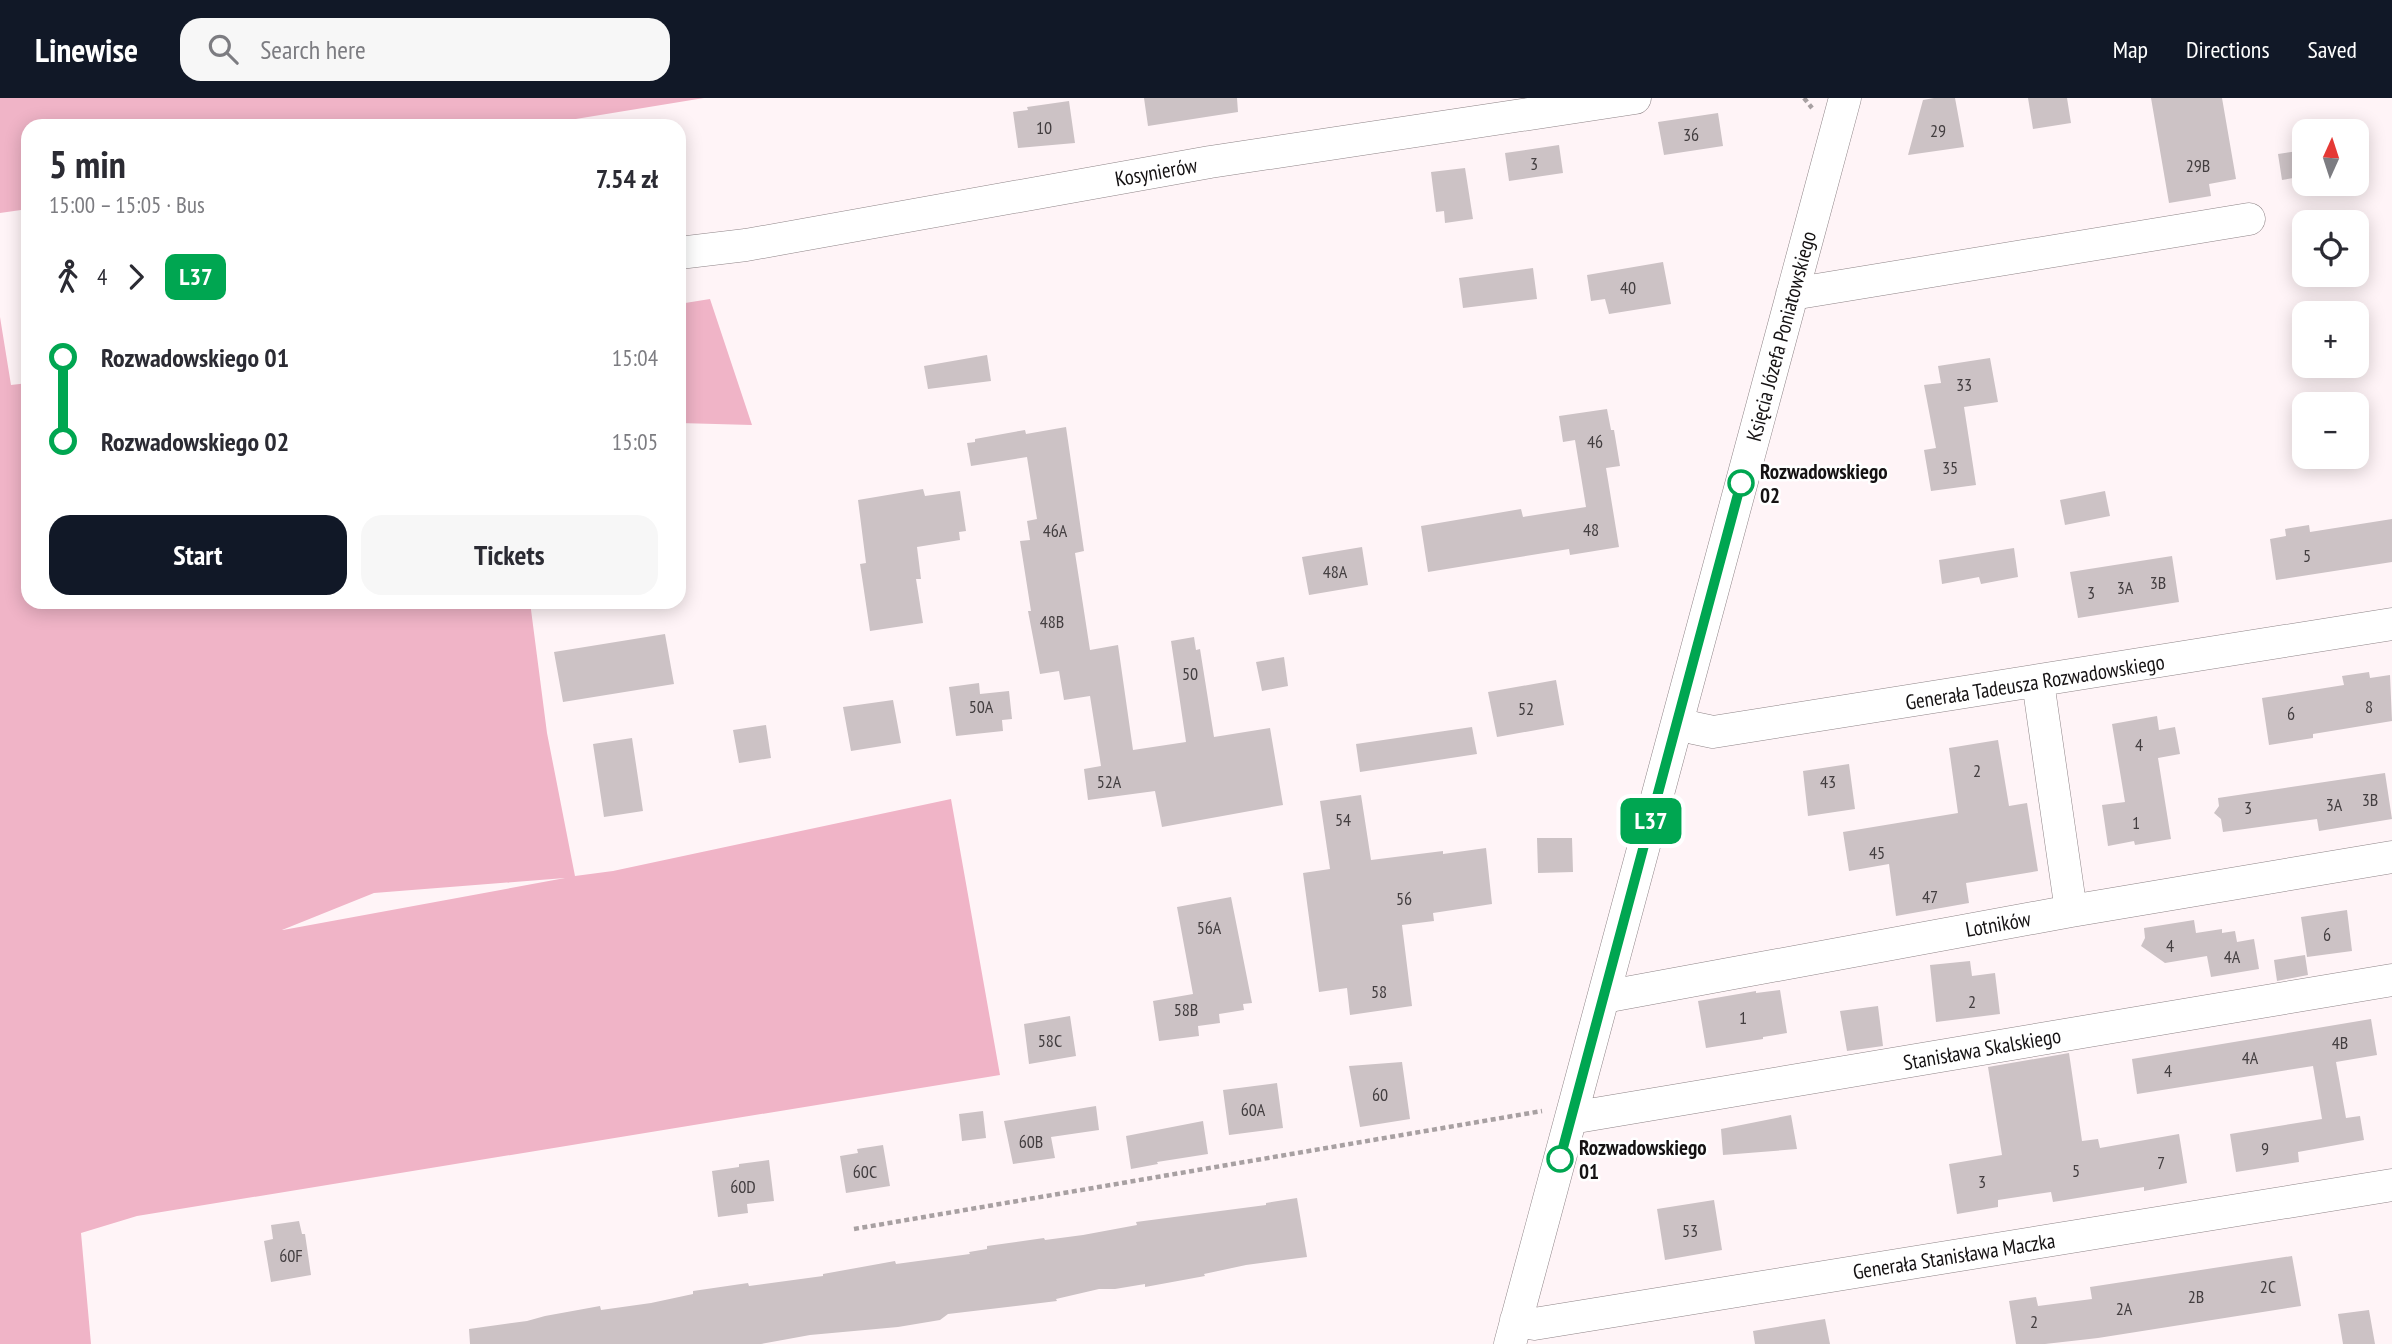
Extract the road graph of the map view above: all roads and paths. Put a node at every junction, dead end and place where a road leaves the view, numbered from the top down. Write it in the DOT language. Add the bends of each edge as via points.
graph roads {
  1 [pos="1635,98"];
  2 [pos="1845,98"];
  3 [pos="2249,219"];
  4 [pos="686,252"];
  5 [pos="1792,294"];
  6 [pos="2392,624"];
  7 [pos="2038,682"];
  8 [pos="1678,722"];
  9 [pos="2392,857"];
  10 [pos="2071,911"];
  11 [pos="2392,979"];
  12 [pos="1604,997"];
  13 [pos="1573,1112"];
  14 [pos="2392,1185"];
  15 [pos="854,1229"];
  16 [pos="1513,1332"];
  1 -- 4 [label="street, Kosynierów" via="1210,162 760,243"];
  2 -- 5 [label="street, Księcia Józefa Poniatowskiego"];
  3 -- 5 [label="street"];
  5 -- 8 [label="street, Księcia Józefa Poniatowskiego"];
  6 -- 7 [label="street, Generała Tadeusza Rozwadowskiego"];
  7 -- 8 [label="street, Generała Tadeusza Rozwadowskiego" via="1713,732"];
  7 -- 10 [label="street"];
  8 -- 12 [label="street, Księcia Józefa Poniatowskiego"];
  9 -- 10 [label="street, Lotników"];
  10 -- 12 [label="street, Lotników"];
  11 -- 13 [label="street, Stanisława Skalskiego"];
  12 -- 13 [label="street, Księcia Józefa Poniatowskiego"];
  13 -- 15 [label="path"];
  13 -- 16 [label="street, Księcia Józefa Poniatowskiego"];
  14 -- 16 [label="street, Generała Stanisława Maczka" via="1534,1324"];
}
